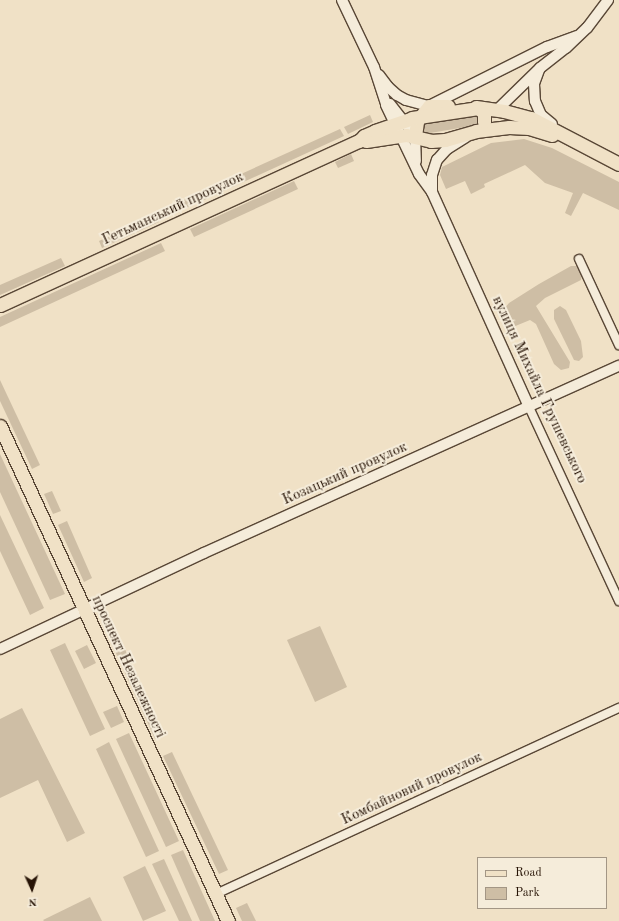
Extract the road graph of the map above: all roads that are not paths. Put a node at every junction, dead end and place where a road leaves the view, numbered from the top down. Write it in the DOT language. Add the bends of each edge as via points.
graph roads {
  1 [pos="342,0"];
  2 [pos="608,0"];
  3 [pos="577,36"];
  4 [pos="540,68"];
  5 [pos="384,87"];
  6 [pos="386,105"];
  7 [pos="429,106"];
  8 [pos="478,108"];
  9 [pos="497,110"];
  10 [pos="420,117"];
  11 [pos="480,127"];
  12 [pos="393,133"];
  13 [pos="414,136"];
  14 [pos="584,147"];
  15 [pos="619,164"];
  16 [pos="417,170"];
  17 [pos="432,192"];
  18 [pos="579,259"];
  19 [pos="0,305"];
  20 [pos="619,344"];
  21 [pos="619,367"];
  22 [pos="529,407"];
  23 [pos="0,426"];
  24 [pos="619,601"];
  25 [pos="84,609"];
  26 [pos="0,649"];
  27 [pos="619,708"];
  28 [pos="216,894"];
  29 [pos="228,921"];
  1 -- 5 [label="street"];
  2 -- 3 [label="street" via="594,20"];
  3 -- 4 [label="street"];
  3 -- 7 [label="street" via="563,40"];
  4 -- 9 [label="street"];
  4 -- 14 [label="street" via="534,84 538,110 548,122 575,137"];
  5 -- 6 [label="street"];
  5 -- 7 [label="street" via="406,100"];
  5 -- 12 [label="street"];
  6 -- 12 [label="street"];
  6 -- 12 [label="street" via="384,118"];
  7 -- 8 [label="main road"];
  7 -- 10 [label="main road"];
  7 -- 12 [label="street"];
  8 -- 9 [label="main road"];
  8 -- 10 [label="main road"];
  8 -- 11 [label="main road" via="484,113"];
  9 -- 11 [label="main road"];
  9 -- 14 [label="main road" via="545,124"];
  10 -- 12 [label="main road"];
  10 -- 13 [label="main road"];
  11 -- 13 [label="main road" via="445,140 431,141"];
  11 -- 14 [label="main road" via="529,128"];
  11 -- 17 [label="street" via="447,149 437,160 432,175"];
  12 -- 13 [label="main road"];
  12 -- 16 [label="street, вулиця Михайла Грушевського"];
  12 -- 19 [label="main road, Гетьманський провулок" via="359,141"];
  13 -- 16 [label="street"];
  14 -- 15 [label="main road"];
  16 -- 17 [label="street, вулиця Михайла Грушевського"];
  17 -- 22 [label="street, вулиця Михайла Грушевського"];
  18 -- 20 [label="street"];
  21 -- 22 [label="street, Козацький провулок"];
  22 -- 24 [label="street, вулиця Михайла Грушевського"];
  22 -- 25 [label="street, Козацький провулок"];
  23 -- 25 [label="main road, проспект Незалежності"];
  25 -- 26 [label="street, Козацький провулок"];
  25 -- 28 [label="main road, проспект Незалежності"];
  27 -- 28 [label="street, Комбайновий провулок"];
  28 -- 29 [label="main road, проспект Незалежності"];
}
